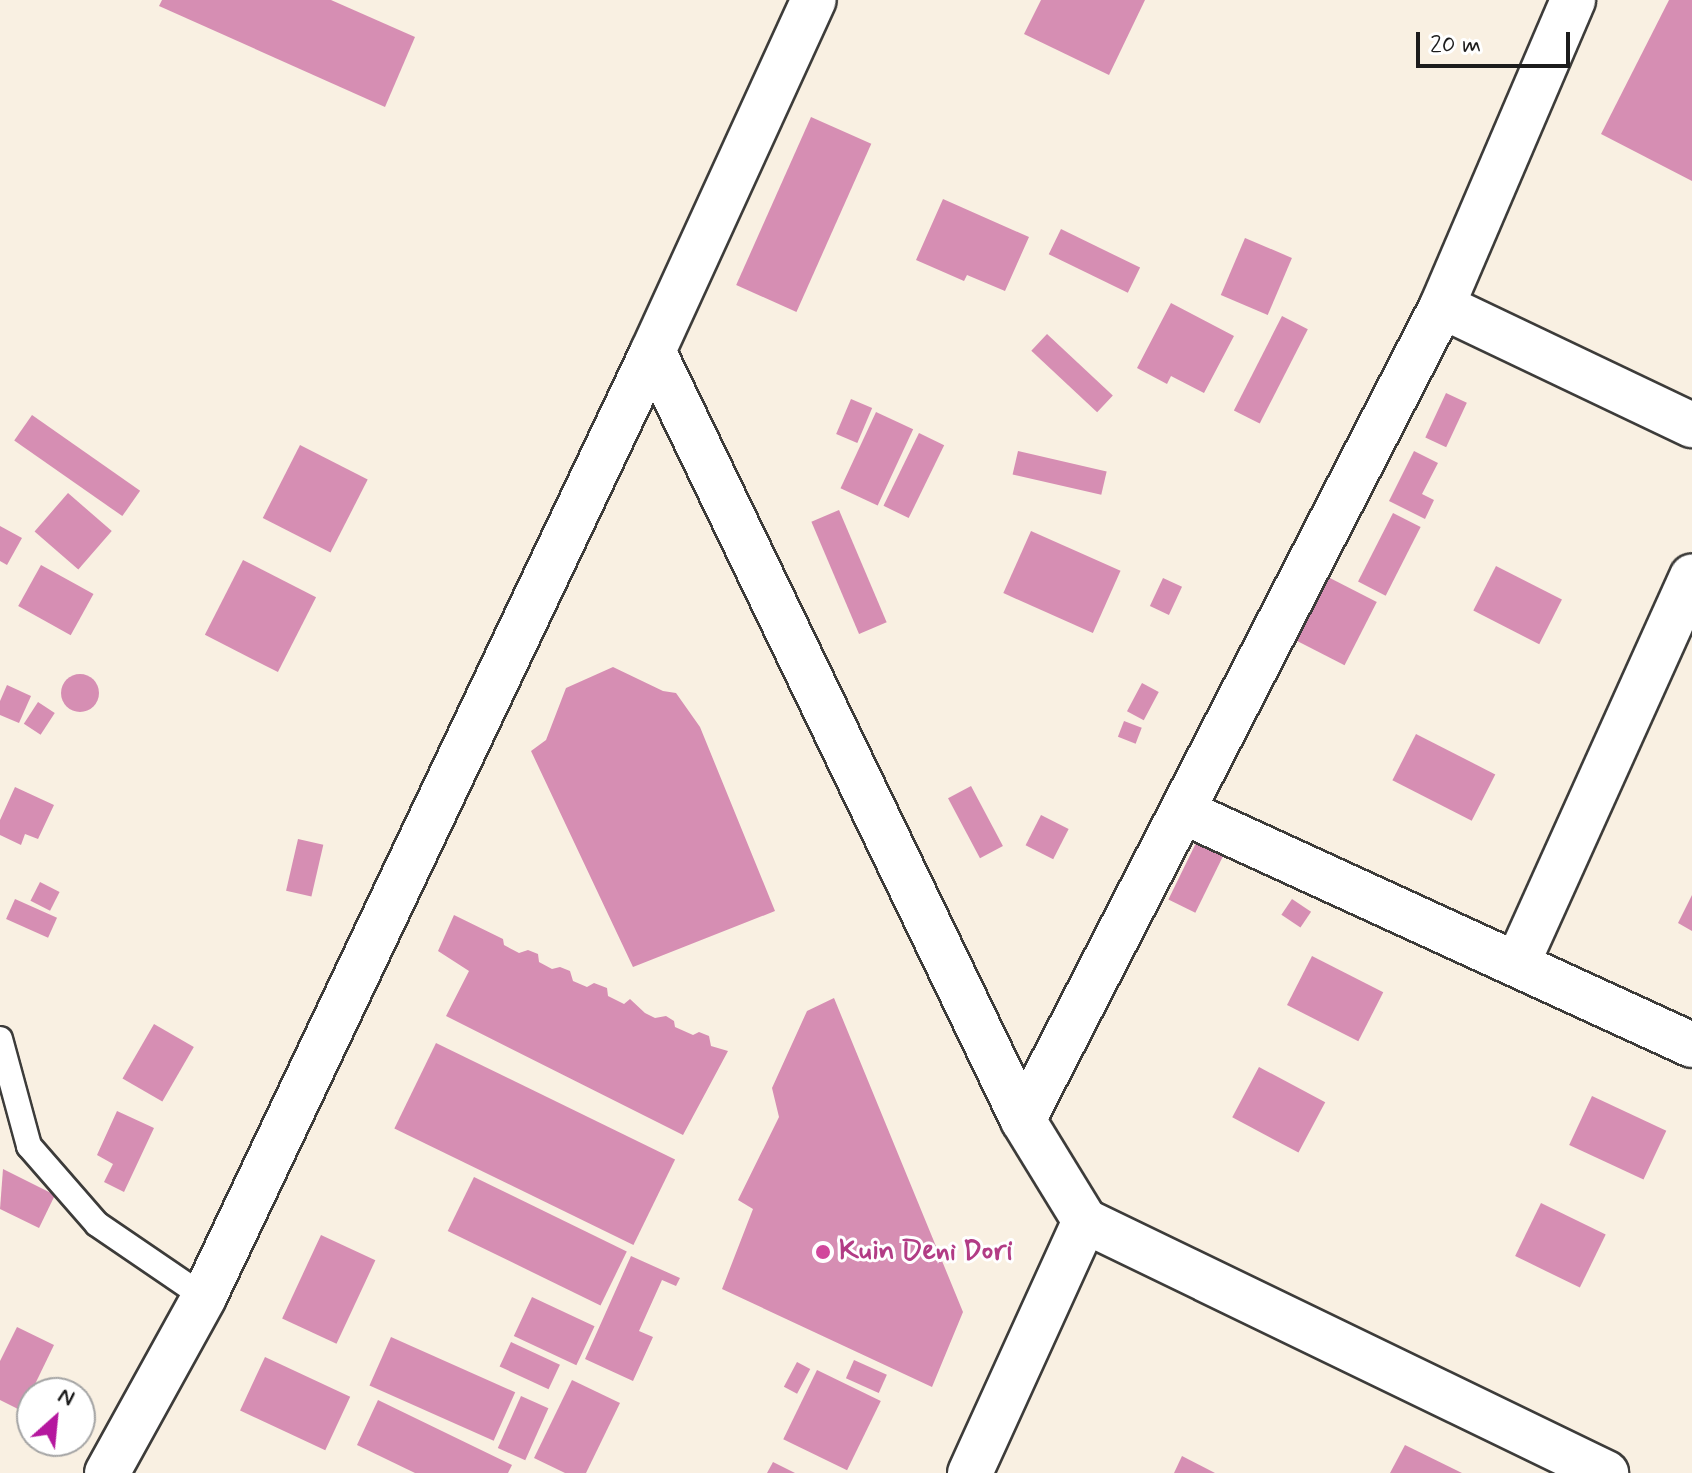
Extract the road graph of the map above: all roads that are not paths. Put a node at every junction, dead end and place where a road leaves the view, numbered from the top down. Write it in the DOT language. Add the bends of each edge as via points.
graph roads {
  1 [pos="814,0"];
  2 [pos="1573,0"];
  3 [pos="1442,306"];
  4 [pos="653,351"];
  5 [pos="1692,425"];
  6 [pos="1692,576"];
  7 [pos="1182,811"];
  8 [pos="1518,962"];
  9 [pos="0,1039"];
  10 [pos="1692,1045"];
  11 [pos="1023,1120"];
  12 [pos="1085,1221"];
  13 [pos="204,1297"];
  14 [pos="107,1473"];
  15 [pos="970,1473"];
  16 [pos="1606,1473"];
  1 -- 4 [label="street"];
  2 -- 3 [label="street"];
  3 -- 5 [label="street"];
  3 -- 7 [label="street"];
  4 -- 11 [label="street"];
  4 -- 13 [label="street"];
  6 -- 8 [label="street"];
  7 -- 8 [label="street"];
  7 -- 11 [label="street"];
  8 -- 10 [label="street"];
  9 -- 13 [label="lane" via="29,1146 97,1224"];
  11 -- 12 [label="street"];
  12 -- 15 [label="street"];
  12 -- 16 [label="street"];
  13 -- 14 [label="street"];
}
